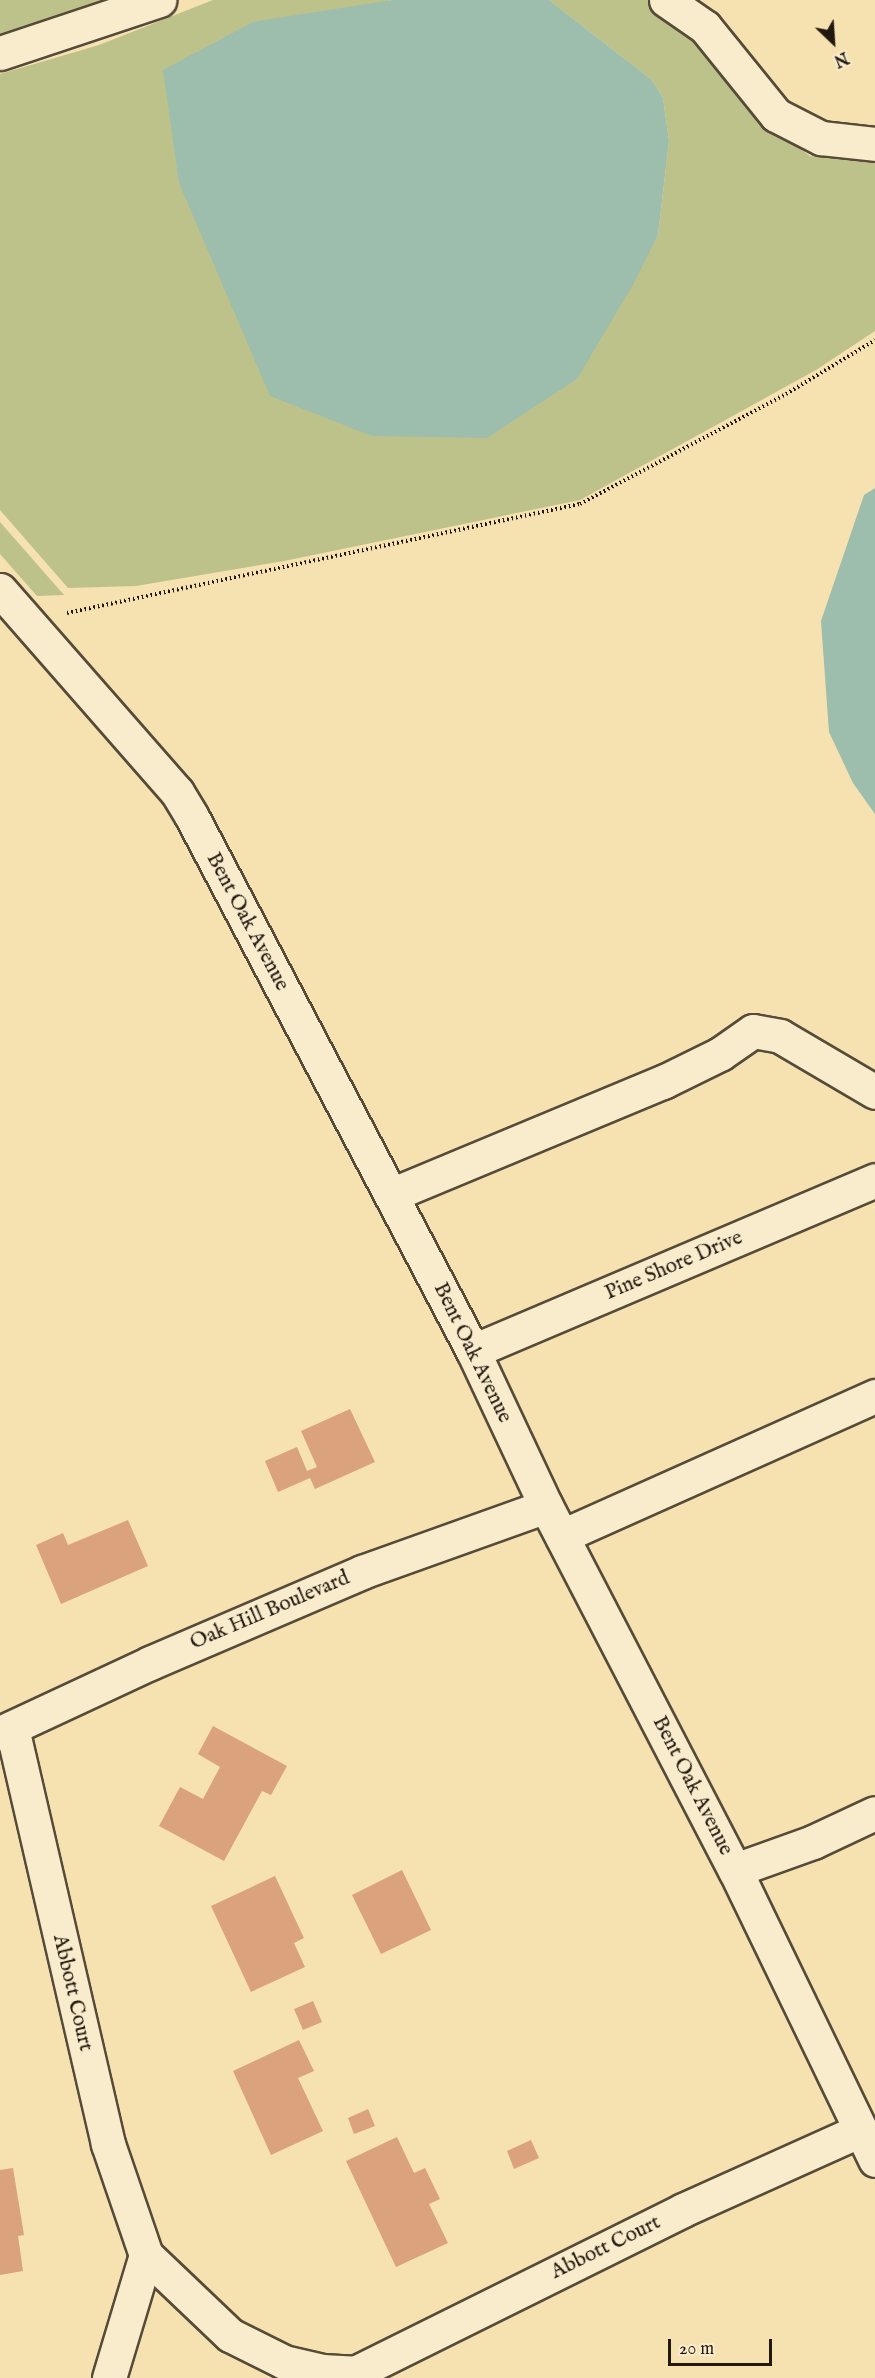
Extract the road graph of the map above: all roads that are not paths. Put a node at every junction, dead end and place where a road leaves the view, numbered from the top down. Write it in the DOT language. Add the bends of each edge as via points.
graph roads {
  1 [pos="159,0"];
  2 [pos="666,0"];
  3 [pos="0,53"];
  4 [pos="875,144"];
  5 [pos="0,590"];
  6 [pos="875,1092"];
  7 [pos="875,1180"];
  8 [pos="391,1195"];
  9 [pos="473,1351"];
  10 [pos="875,1396"];
  11 [pos="546,1506"];
  12 [pos="562,1536"];
  13 [pos="6,1731"];
  14 [pos="875,1813"];
  15 [pos="735,1870"];
  16 [pos="861,2130"];
  17 [pos="875,2160"];
  18 [pos="146,2255"];
  19 [pos="352,2375"];
  20 [pos="109,2378"];
  1 -- 3 [label="street"];
  2 -- 4 [label="street" via="705,27 776,115 821,138"];
  5 -- 8 [label="street, Bent Oak Avenue" via="177,792"];
  6 -- 8 [label="street" via="780,1036 753,1031 720,1054 663,1082"];
  7 -- 9 [label="street, Pine Shore Drive"];
  8 -- 9 [label="street, Bent Oak Avenue"];
  9 -- 11 [label="street, Bent Oak Avenue"];
  10 -- 12 [label="street"];
  11 -- 12 [label="street, Bent Oak Avenue"];
  11 -- 13 [label="street, Oak Hill Boulevard" via="362,1572 150,1663"];
  12 -- 15 [label="street, Bent Oak Avenue"];
  13 -- 18 [label="street, Abbott Court" via="108,2144"];
  14 -- 15 [label="street" via="813,1842"];
  15 -- 16 [label="street, Bent Oak Avenue"];
  16 -- 17 [label="street, Bent Oak Avenue"];
  16 -- 19 [label="street, Abbott Court" via="683,2210"];
  18 -- 19 [label="street, Abbott Court" via="230,2335 284,2362"];
  18 -- 20 [label="street"];
}
